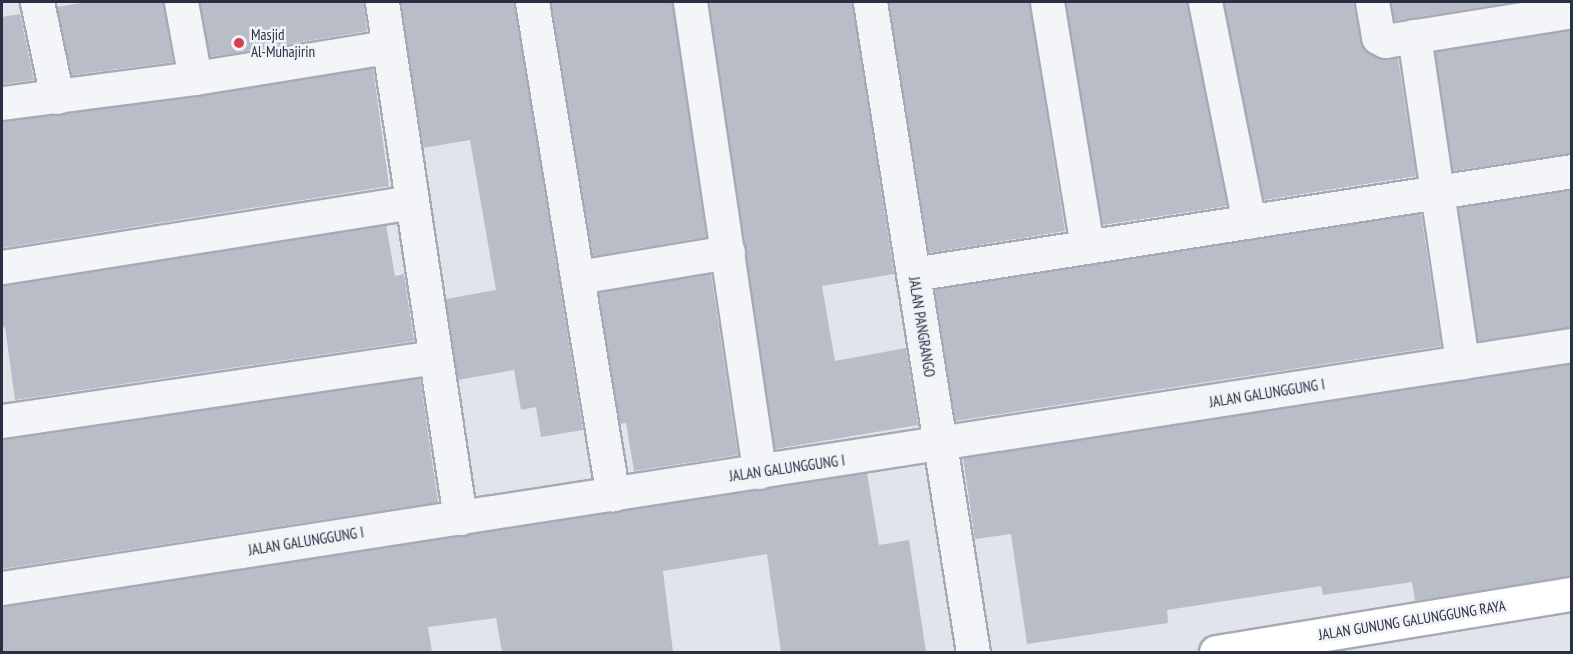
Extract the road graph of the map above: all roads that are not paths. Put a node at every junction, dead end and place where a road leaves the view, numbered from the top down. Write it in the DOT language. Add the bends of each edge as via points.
graph roads {
  1 [pos="37,2"];
  2 [pos="181,2"];
  3 [pos="382,2"];
  4 [pos="532,2"];
  5 [pos="690,2"];
  6 [pos="870,2"];
  7 [pos="1047,2"];
  8 [pos="1205,2"];
  9 [pos="1372,2"];
  10 [pos="1572,11"];
  11 [pos="1414,36"];
  12 [pos="387,47"];
  13 [pos="195,78"];
  14 [pos="57,97"];
  15 [pos="2,103"];
  16 [pos="1572,171"];
  17 [pos="1437,192"];
  18 [pos="411,202"];
  19 [pos="1249,222"];
  20 [pos="1087,247"];
  21 [pos="728,252"];
  22 [pos="2,267"];
  23 [pos="913,274"];
  24 [pos="578,277"];
  25 [pos="1572,345"];
  26 [pos="434,357"];
  27 [pos="1462,362"];
  28 [pos="2,421"];
  29 [pos="940,444"];
  30 [pos="759,472"];
  31 [pos="613,494"];
  32 [pos="460,518"];
  33 [pos="2,588"];
  34 [pos="1572,594"];
  35 [pos="972,652"];
  36 [pos="1216,652"];
  1 -- 14 [label="street"];
  2 -- 13 [label="street"];
  3 -- 12 [label="street"];
  4 -- 24 [label="street"];
  5 -- 21 [label="street"];
  6 -- 23 [label="street, JALAN PANGRANGO"];
  7 -- 20 [label="street"];
  8 -- 19 [label="street"];
  9 -- 11 [label="street" via="1380,39"];
  10 -- 11 [label="street"];
  11 -- 17 [label="street"];
  12 -- 13 [label="street"];
  12 -- 18 [label="street"];
  13 -- 14 [label="street"];
  14 -- 15 [label="street"];
  16 -- 17 [label="street"];
  17 -- 19 [label="street"];
  17 -- 27 [label="street"];
  18 -- 22 [label="street"];
  18 -- 26 [label="street"];
  19 -- 20 [label="street"];
  20 -- 23 [label="street"];
  21 -- 24 [label="street"];
  21 -- 30 [label="street"];
  23 -- 29 [label="street, JALAN PANGRANGO"];
  24 -- 31 [label="street"];
  25 -- 27 [label="street, JALAN GALUNGGUNG I"];
  26 -- 28 [label="street"];
  26 -- 32 [label="street"];
  27 -- 29 [label="street, JALAN GALUNGGUNG I"];
  29 -- 30 [label="street, JALAN GALUNGGUNG I"];
  29 -- 35 [label="street, JALAN PANGRANGO"];
  30 -- 31 [label="street, JALAN GALUNGGUNG I"];
  31 -- 32 [label="street, JALAN GALUNGGUNG I"];
  32 -- 33 [label="street, JALAN GALUNGGUNG I"];
  34 -- 36 [label="street, JALAN GUNUNG GALUNGGUNG RAYA"];
}
